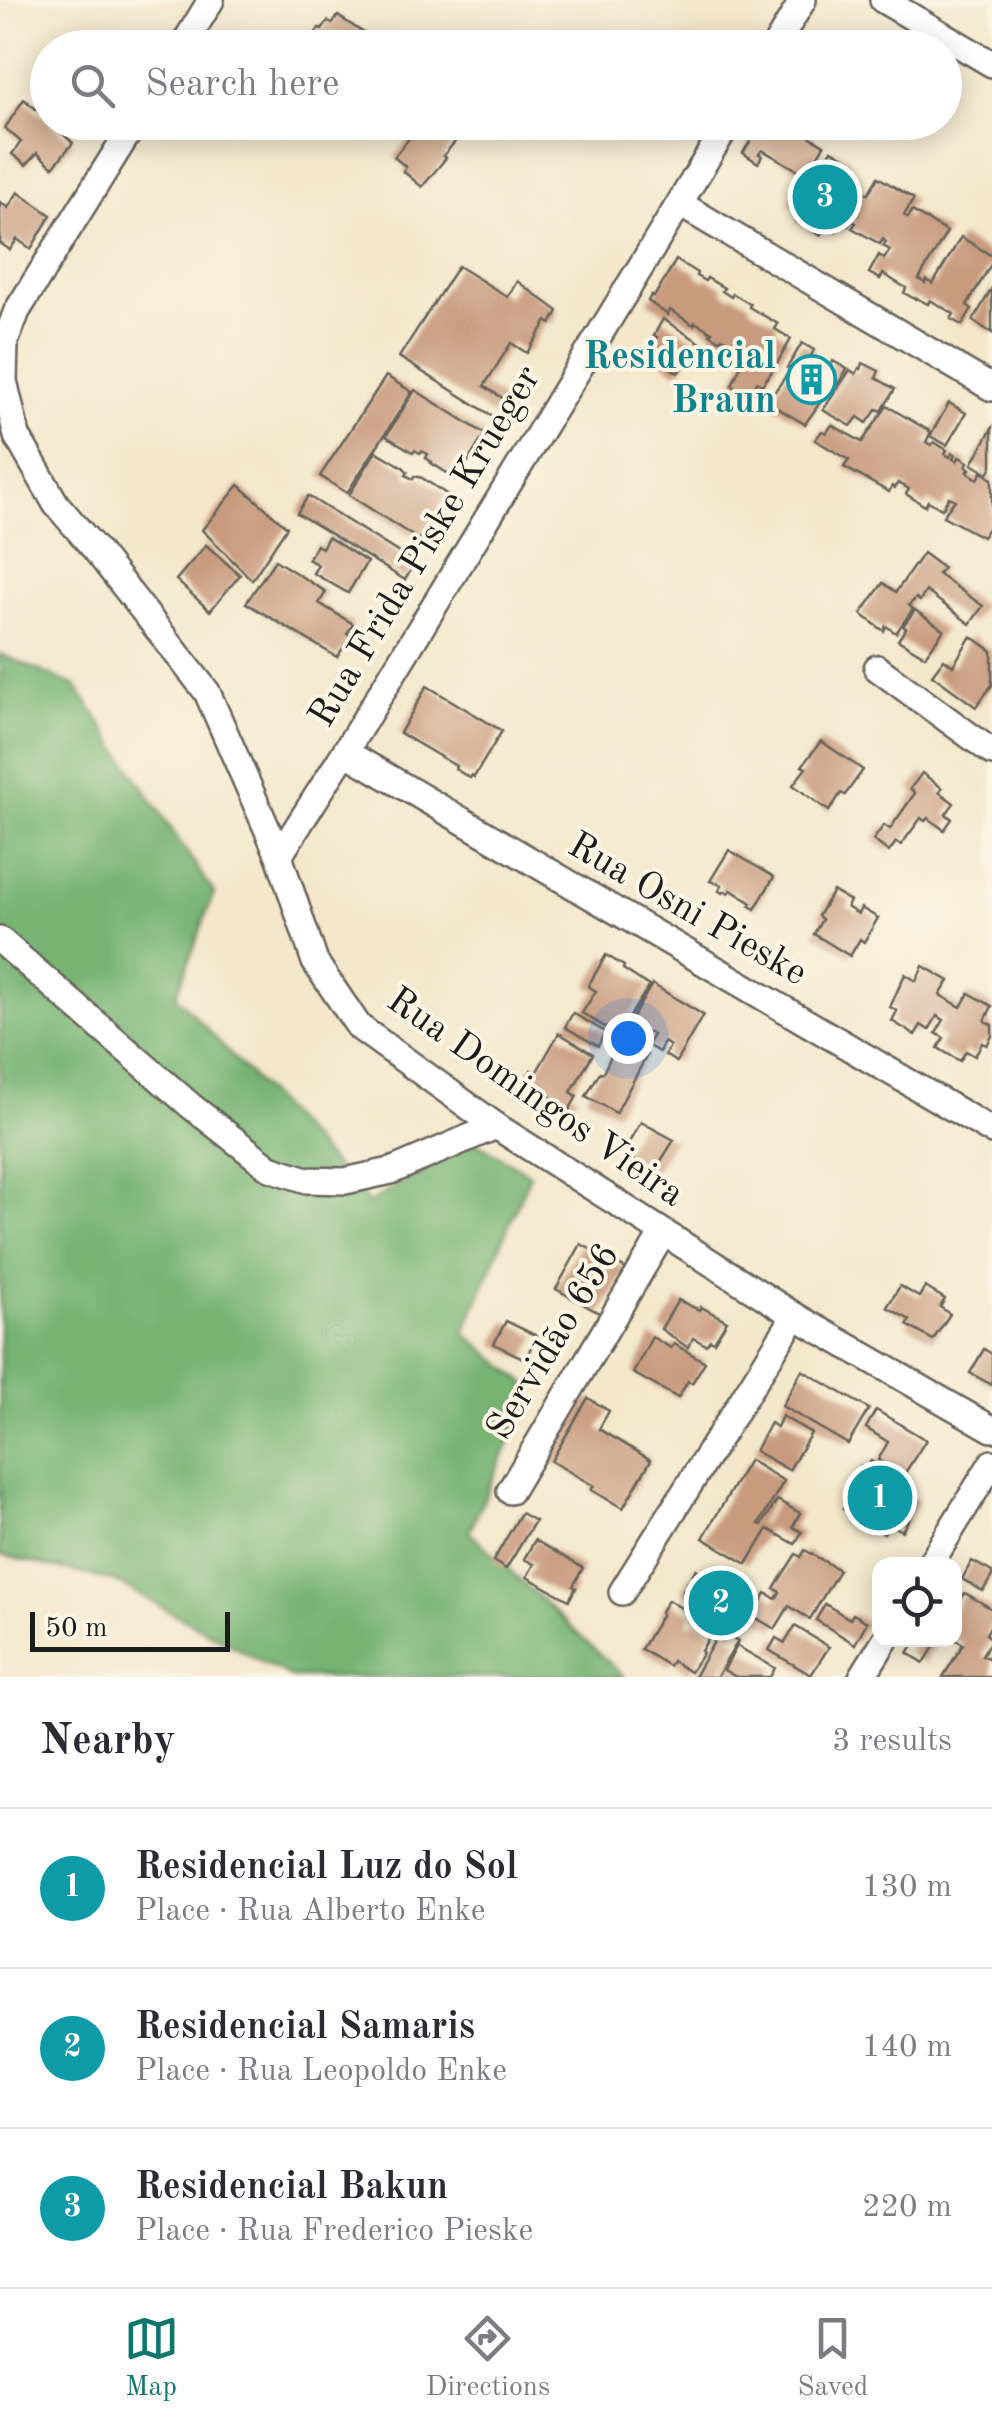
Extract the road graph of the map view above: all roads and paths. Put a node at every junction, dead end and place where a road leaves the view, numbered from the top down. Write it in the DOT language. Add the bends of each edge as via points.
graph roads {
  1 [pos="211,0"];
  2 [pos="803,0"];
  3 [pos="883,0"];
  4 [pos="193,30"];
  5 [pos="785,30"];
  6 [pos="934,30"];
  7 [pos="962,46"];
  8 [pos="992,64"];
  9 [pos="124,140"];
  10 [pos="718,140"];
  11 [pos="680,204"];
  12 [pos="992,388"];
  13 [pos="877,668"];
  14 [pos="346,752"];
  15 [pos="992,752"];
  16 [pos="279,856"];
  17 [pos="0,940"];
  18 [pos="496,1126"];
  19 [pos="992,1131"];
  20 [pos="663,1232"];
  21 [pos="794,1316"];
  22 [pos="992,1429"];
  23 [pos="992,1462"];
  24 [pos="510,1491"];
  25 [pos="934,1557"];
  26 [pos="622,1592"];
  27 [pos="881,1647"];
  28 [pos="862,1677"];
  1 -- 4 [label="street"];
  2 -- 5 [label="street"];
  3 -- 6 [label="street"];
  7 -- 8 [label="street"];
  9 -- 16 [label="street, Rua Domingos Vieira" via="17,311 4,342 4,381 17,436 56,504 207,692"];
  10 -- 11 [label="street, Rua Frida Piske Krueger"];
  11 -- 12 [label="street"];
  11 -- 14 [label="street, Rua Frida Piske Krueger"];
  13 -- 15 [label="street"];
  14 -- 16 [label="street, Rua Frida Piske Krueger"];
  14 -- 19 [label="street, Rua Osni Pieske"];
  16 -- 18 [label="street, Rua Domingos Vieira" via="314,962 359,1027"];
  17 -- 18 [label="street" via="270,1168 307,1180 345,1180 391,1171"];
  18 -- 20 [label="street, Rua Domingos Vieira"];
  20 -- 21 [label="street, Rua Domingos Vieira"];
  20 -- 24 [label="street, Servidão 656"];
  21 -- 22 [label="street, Rua Domingos Vieira"];
  21 -- 26 [label="street"];
  23 -- 25 [label="street"];
  27 -- 28 [label="street"];
}
